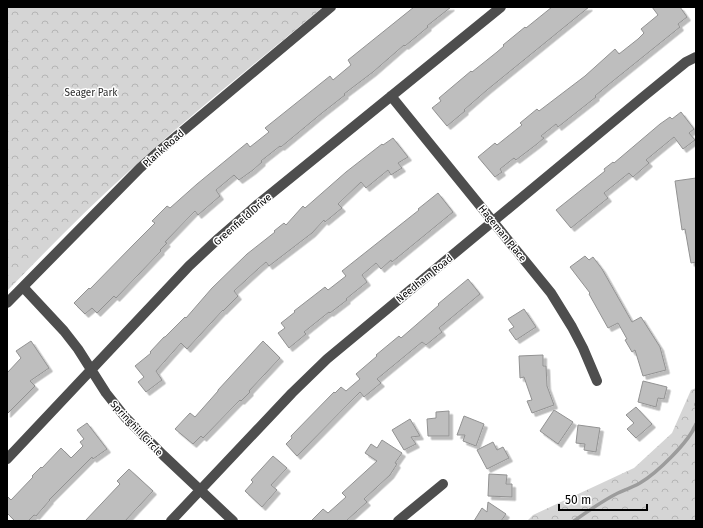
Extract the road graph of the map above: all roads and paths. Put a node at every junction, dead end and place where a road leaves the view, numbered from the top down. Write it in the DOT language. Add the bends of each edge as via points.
graph roads {
  1 [pos="331,7"];
  2 [pos="501,7"];
  3 [pos="696,57"];
  4 [pos="391,96"];
  5 [pos="494,222"];
  6 [pos="23,287"];
  7 [pos="7,303"];
  8 [pos="91,370"];
  9 [pos="597,381"];
  10 [pos="7,458"];
  11 [pos="443,484"];
  12 [pos="200,490"];
  13 [pos="171,521"];
  14 [pos="233,521"];
  15 [pos="398,521"];
  1 -- 6 [label="street, Plank Road" via="140,168"];
  2 -- 4 [label="street, Greenfield Drive"];
  3 -- 5 [label="street, Needham Road" via="686,62"];
  4 -- 5 [label="street, Hageman Place"];
  4 -- 8 [label="street, Greenfield Drive" via="219,238 189,266"];
  5 -- 9 [label="street, Hageman Place" via="551,293 583,348"];
  5 -- 12 [label="street, Needham Road" via="326,359"];
  6 -- 7 [label="street, Plank Road"];
  6 -- 8 [label="street, Springhill Circle" via="64,331"];
  8 -- 10 [label="street, Greenfield Drive"];
  8 -- 12 [label="street, Springhill Circle" via="125,417"];
  11 -- 15 [label="street"];
  12 -- 13 [label="street, Needham Road"];
  12 -- 14 [label="street, Springhill Circle"];
}
